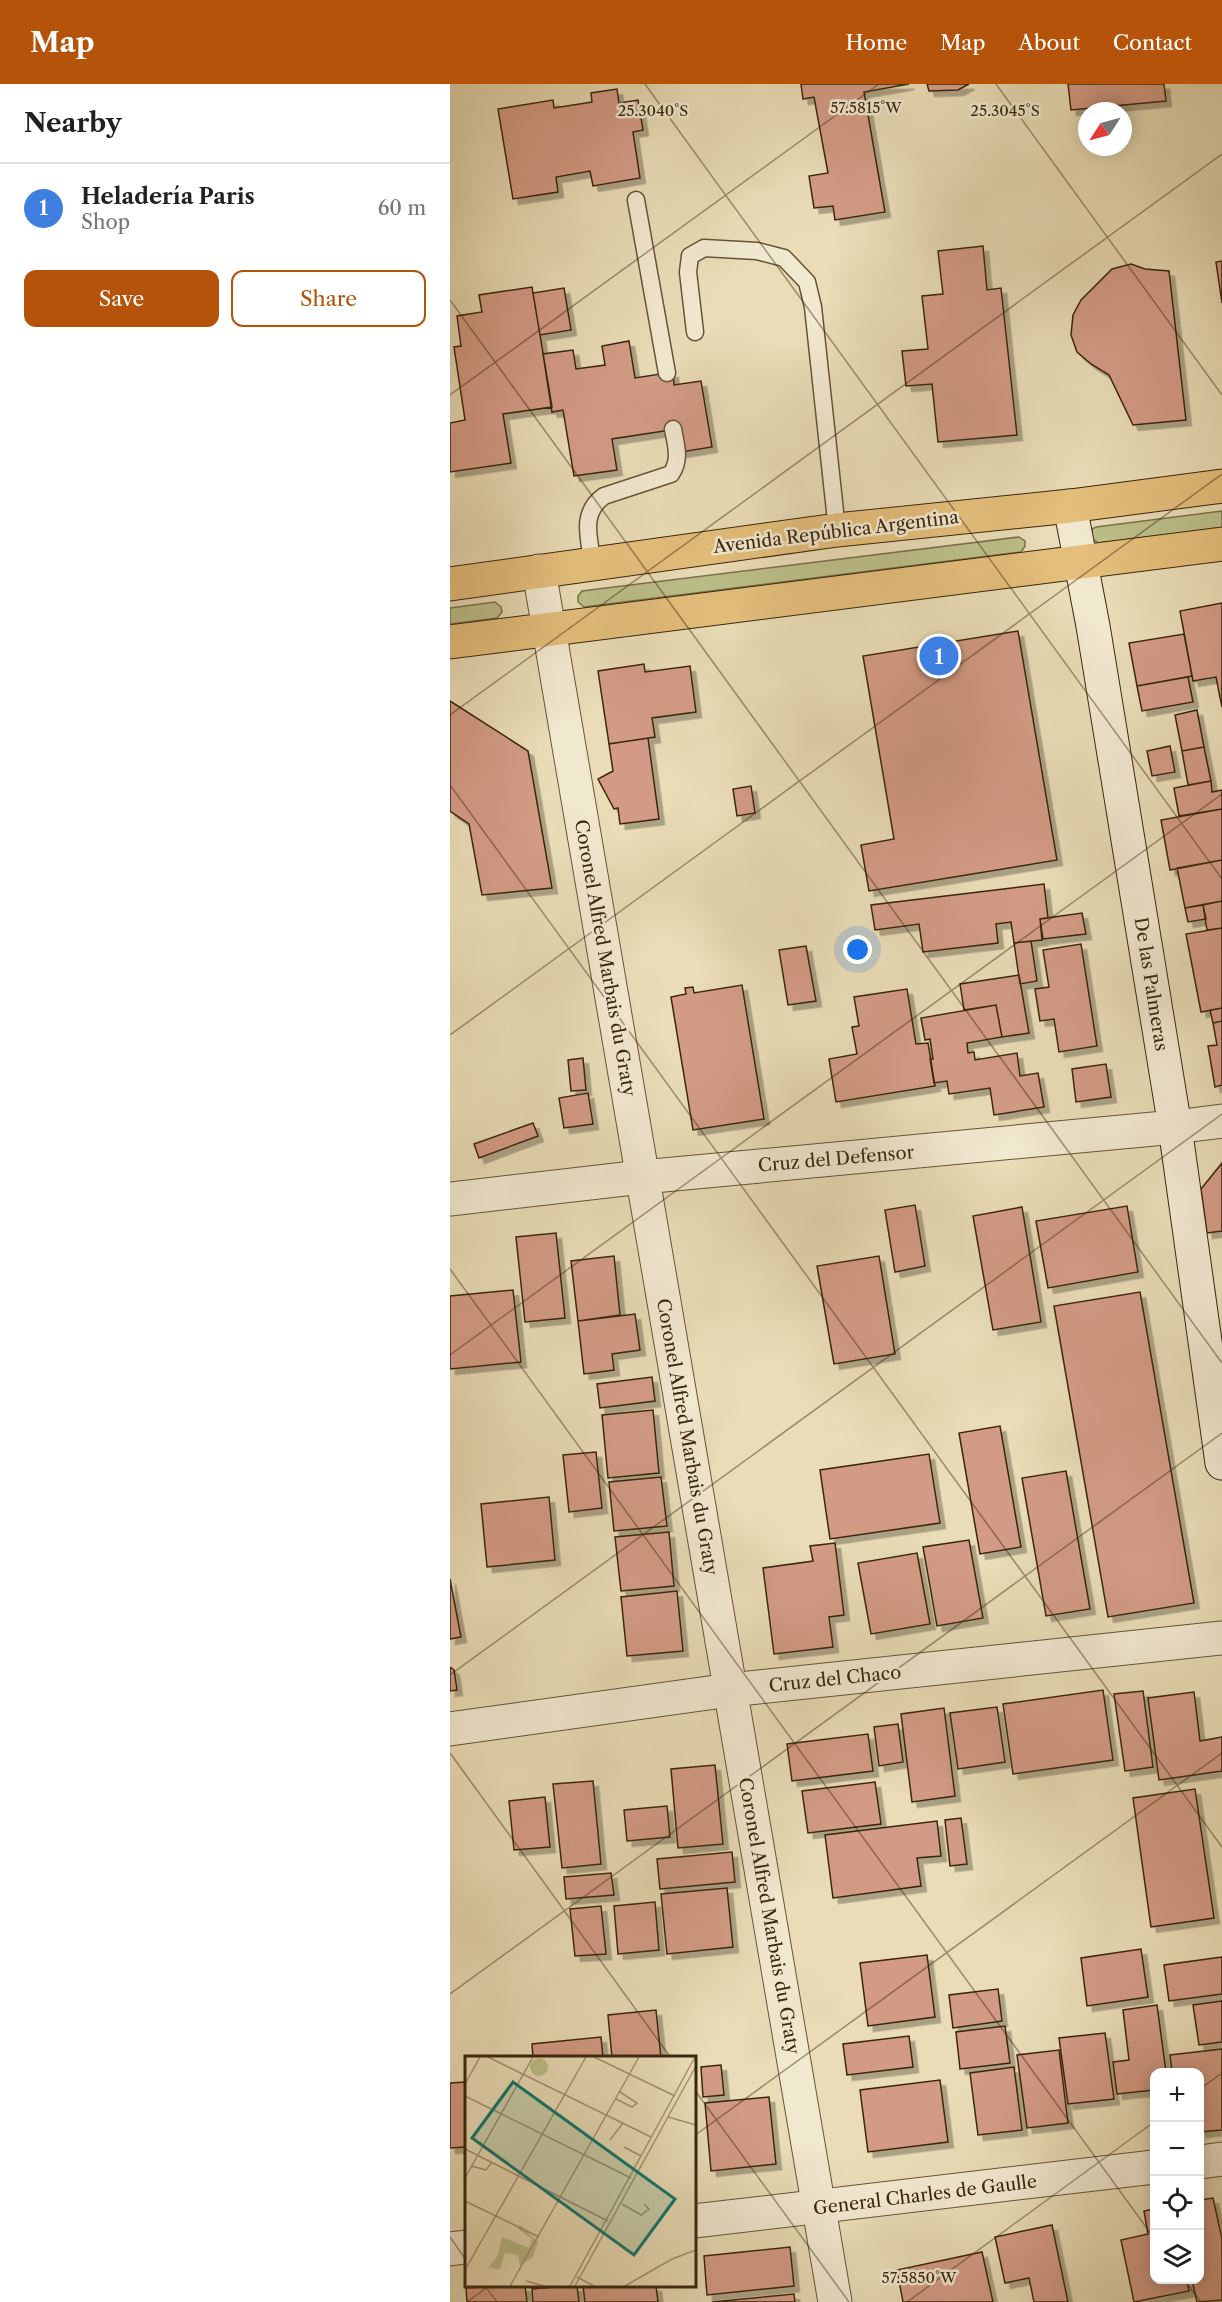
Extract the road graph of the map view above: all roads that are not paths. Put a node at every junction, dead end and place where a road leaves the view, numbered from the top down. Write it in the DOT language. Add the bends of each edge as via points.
graph roads {
  1 [pos="636,200"];
  2 [pos="695,332"];
  3 [pos="667,373"];
  4 [pos="672,429"];
  5 [pos="1222,486"];
  6 [pos="1070,506"];
  7 [pos="837,530"];
  8 [pos="1222,544"];
  9 [pos="1082,561"];
  10 [pos="593,564"];
  11 [pos="539,572"];
  12 [pos="450,584"];
  13 [pos="549,630"];
  14 [pos="450,642"];
  15 [pos="1222,1121"];
  16 [pos="1175,1128"];
  17 [pos="642,1177"];
  18 [pos="450,1199"];
  19 [pos="1222,1463"];
  20 [pos="1222,1638"];
  21 [pos="730,1690"];
  22 [pos="450,1729"];
  23 [pos="1222,2159"];
  24 [pos="1204,2161"];
  25 [pos="1150,2169"];
  26 [pos="819,2207"];
  27 [pos="696,2221"];
  28 [pos="465,2247"];
  29 [pos="450,2249"];
  30 [pos="835,2302"];
  1 -- 3 [label="lane"];
  2 -- 7 [label="lane" via="688,272 690,256 704,248 757,251 784,258 807,282"];
  4 -- 10 [label="lane" via="678,458 671,474 604,495 595,502 589,513"];
  5 -- 6 [label="highway, Avenida República Argentina"];
  6 -- 7 [label="highway, Avenida República Argentina"];
  6 -- 9 [label="street, De las Palmeras"];
  7 -- 10 [label="highway, Avenida República Argentina"];
  8 -- 9 [label="highway"];
  9 -- 13 [label="highway"];
  9 -- 16 [label="street, De las Palmeras"];
  10 -- 11 [label="highway, Avenida República Argentina"];
  11 -- 12 [label="highway, Avenida República Argentina"];
  11 -- 13 [label="street, Coronel Alfred Marbais du Graty"];
  13 -- 14 [label="highway"];
  13 -- 17 [label="street, Coronel Alfred Marbais du Graty"];
  15 -- 16 [label="street, Cruz del Defensor"];
  16 -- 17 [label="street, Cruz del Defensor"];
  16 -- 19 [label="street, De las Palmeras"];
  17 -- 18 [label="street, Cruz del Defensor"];
  17 -- 21 [label="street, Coronel Alfred Marbais du Graty"];
  20 -- 21 [label="street, Cruz del Chaco"];
  21 -- 22 [label="street, Cruz del Chaco"];
  21 -- 26 [label="street, Coronel Alfred Marbais du Graty"];
  23 -- 24 [label="street"];
  25 -- 26 [label="street, General Charles de Gaulle"];
  26 -- 27 [label="street, General Charles de Gaulle"];
  26 -- 30 [label="street, Coronel Alfred Marbais du Graty"];
  28 -- 29 [label="street"];
}
